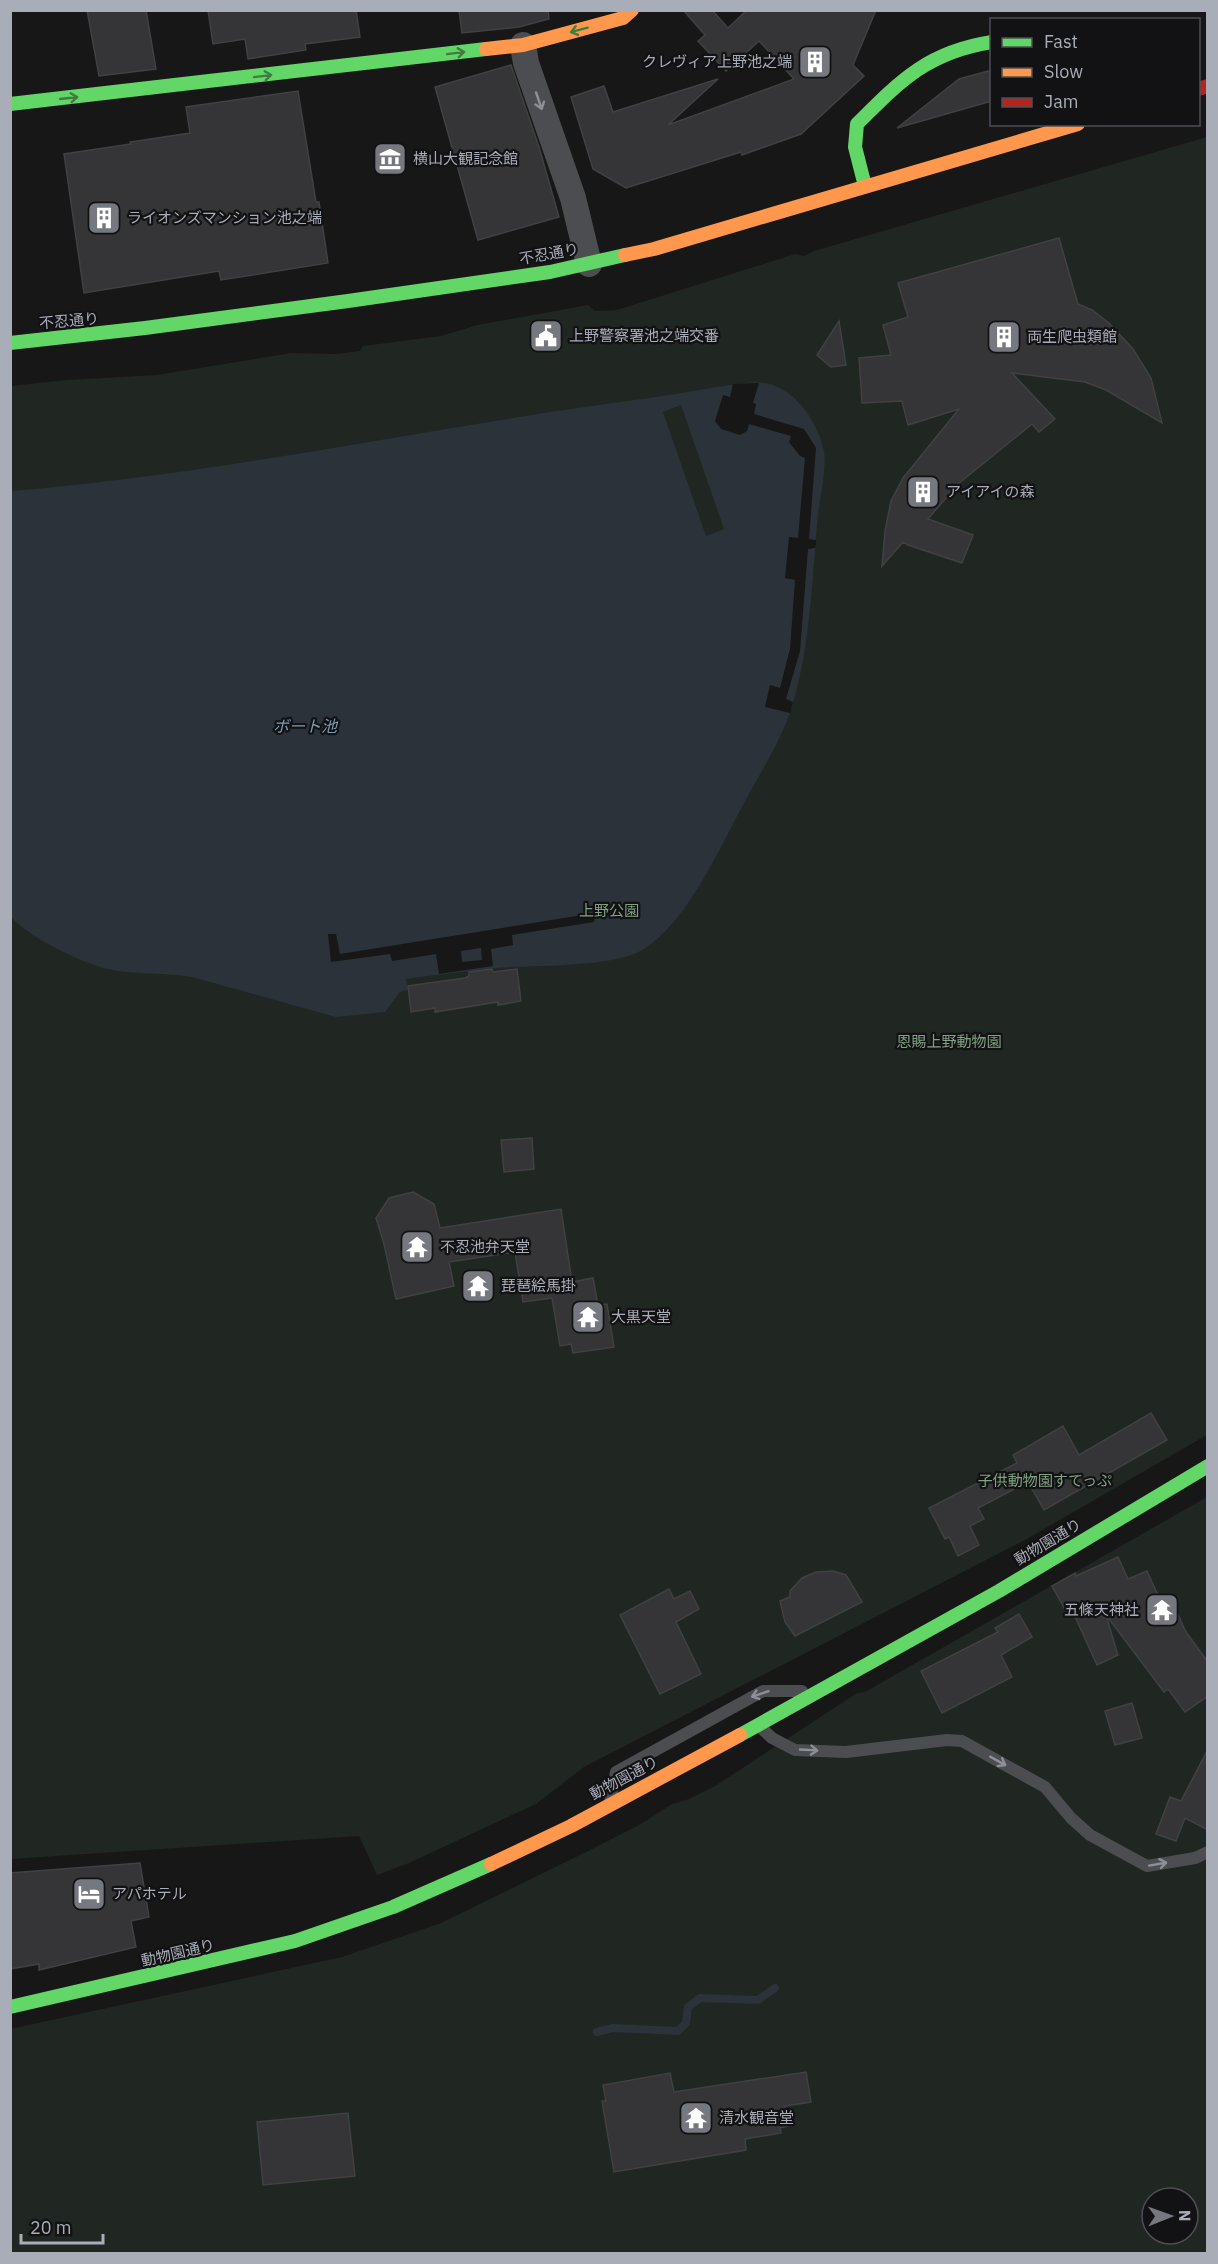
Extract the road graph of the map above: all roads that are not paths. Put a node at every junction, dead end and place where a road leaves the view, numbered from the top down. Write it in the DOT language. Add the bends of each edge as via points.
graph roads {
  1 [pos="632,10"];
  2 [pos="990,42"];
  3 [pos="523,45"];
  4 [pos="10,104"];
  5 [pos="1071,126"];
  6 [pos="865,186"];
  7 [pos="589,264"];
  8 [pos="10,343"];
  9 [pos="1208,1466"];
  10 [pos="818,1692"];
  11 [pos="758,1725"];
  12 [pos="610,1804"];
  13 [pos="1208,1852"];
  14 [pos="10,2007"];
  1 -- 3 [label="street, one-way" via="623,18"];
  2 -- 6 [label="street" via="963,46 908,74 857,124 854,146"];
  4 -- 3 [label="street, one-way"];
  3 -- 7 [label="street, one-way" via="579,220"];
  5 -- 6 [label="street, 不忍通り"];
  6 -- 7 [label="street, 不忍通り" via="654,249"];
  7 -- 8 [label="street, 不忍通り" via="217,320"];
  9 -- 10 [label="street, 動物園通り" via="999,1591"];
  10 -- 11 [label="street, 動物園通り"];
  10 -- 12 [label="lane, one-way" via="763,1690 616,1772"];
  11 -- 12 [label="street, 動物園通り"];
  11 -- 13 [label="lane, one-way" via="772,1738 795,1749 846,1752 962,1741 1045,1787 1090,1835 1147,1866"];
  12 -- 14 [label="street, 動物園通り" via="457,1881 295,1941"];
}
